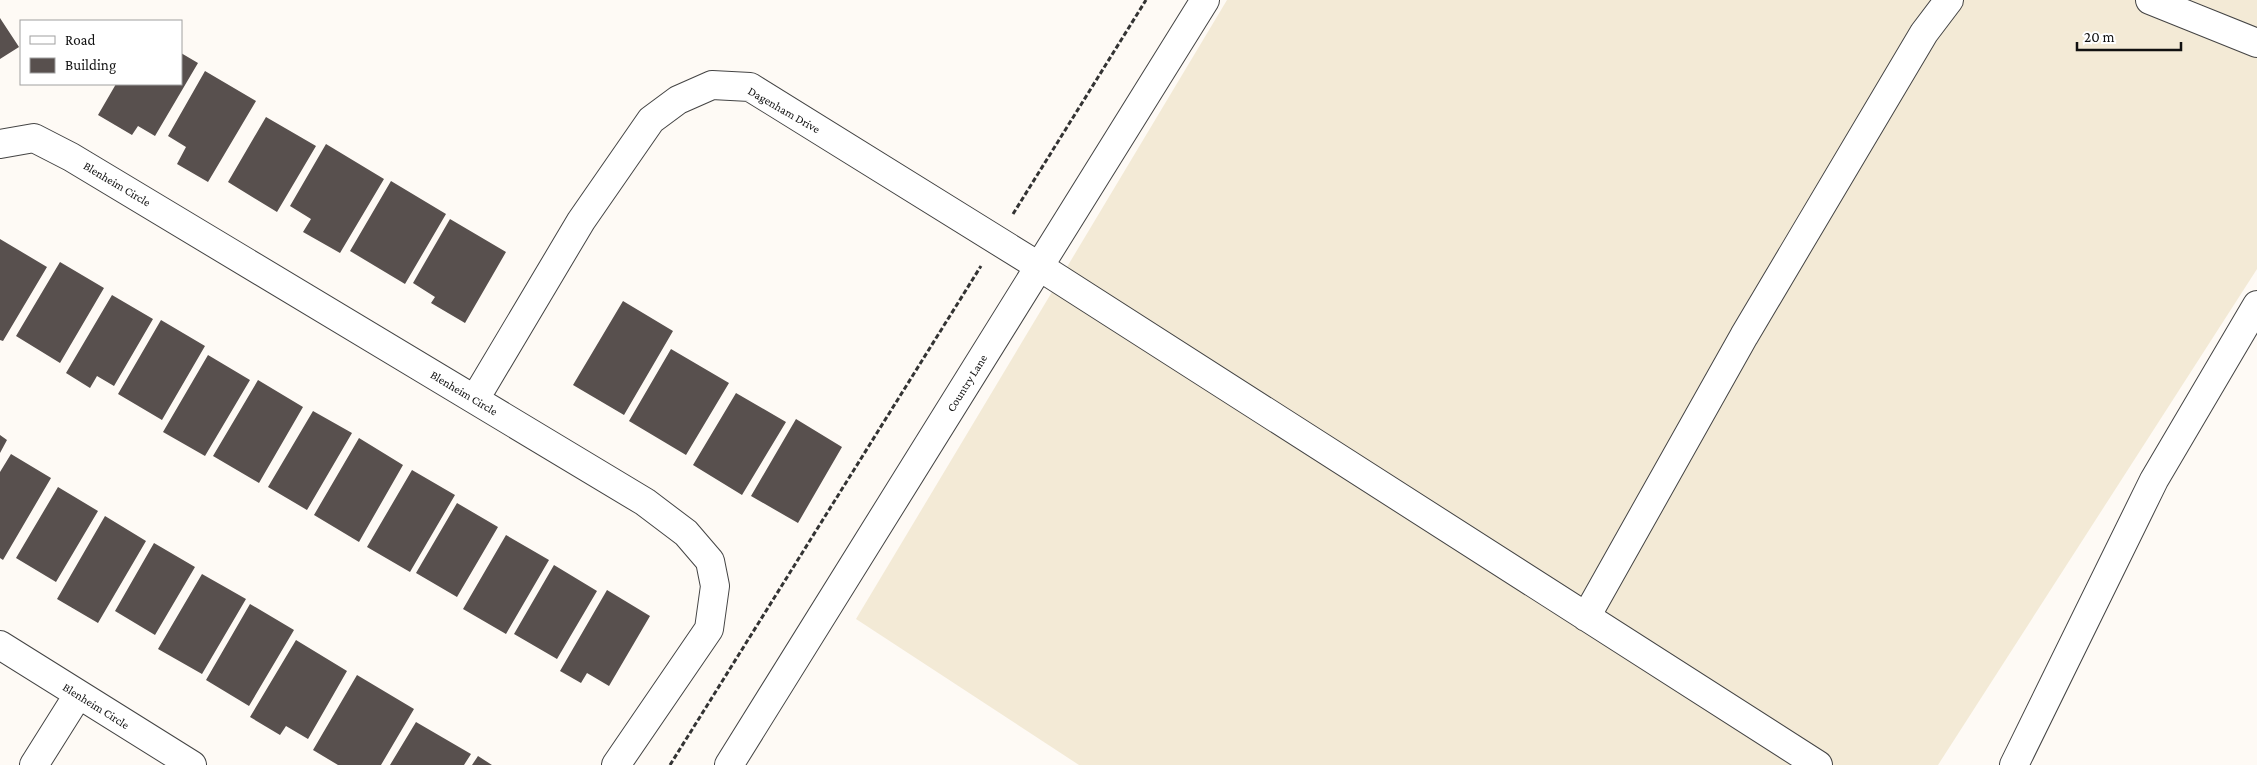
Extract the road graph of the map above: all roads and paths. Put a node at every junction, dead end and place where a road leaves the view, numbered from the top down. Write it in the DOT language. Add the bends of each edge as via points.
graph roads {
  1 [pos="1146,0"];
  2 [pos="1205,0"];
  3 [pos="1949,0"];
  4 [pos="2150,0"];
  5 [pos="2257,43"];
  6 [pos="0,144"];
  7 [pos="1018,206"];
  8 [pos="981,267"];
  9 [pos="1040,267"];
  10 [pos="2257,305"];
  11 [pos="475,399"];
  12 [pos="1586,617"];
  13 [pos="0,645"];
  14 [pos="78,695"];
  15 [pos="34,765"];
  16 [pos="192,765"];
  17 [pos="616,765"];
  18 [pos="670,765"];
  19 [pos="728,765"];
  20 [pos="1818,765"];
  21 [pos="2014,765"];
  1 -- 7 [label="path"];
  2 -- 9 [label="street, Country Lane"];
  3 -- 12 [label="street" via="1924,33 1744,336"];
  4 -- 5 [label="street"];
  6 -- 11 [label="street, Blenheim Circle" via="34,138 71,157"];
  8 -- 18 [label="path"];
  9 -- 11 [label="street, Dagenham Drive" via="750,87 712,85 678,100 651,120 581,221"];
  9 -- 12 [label="street, Dagenham Drive"];
  9 -- 19 [label="street, Country Lane"];
  10 -- 21 [label="street" via="2154,480"];
  11 -- 17 [label="street, Blenheim Circle" via="645,502 686,533 710,561 716,586 709,629"];
  12 -- 20 [label="street, Dagenham Drive"];
  13 -- 14 [label="street, Blenheim Circle"];
  14 -- 15 [label="street"];
  14 -- 16 [label="street, Blenheim Circle"];
}
